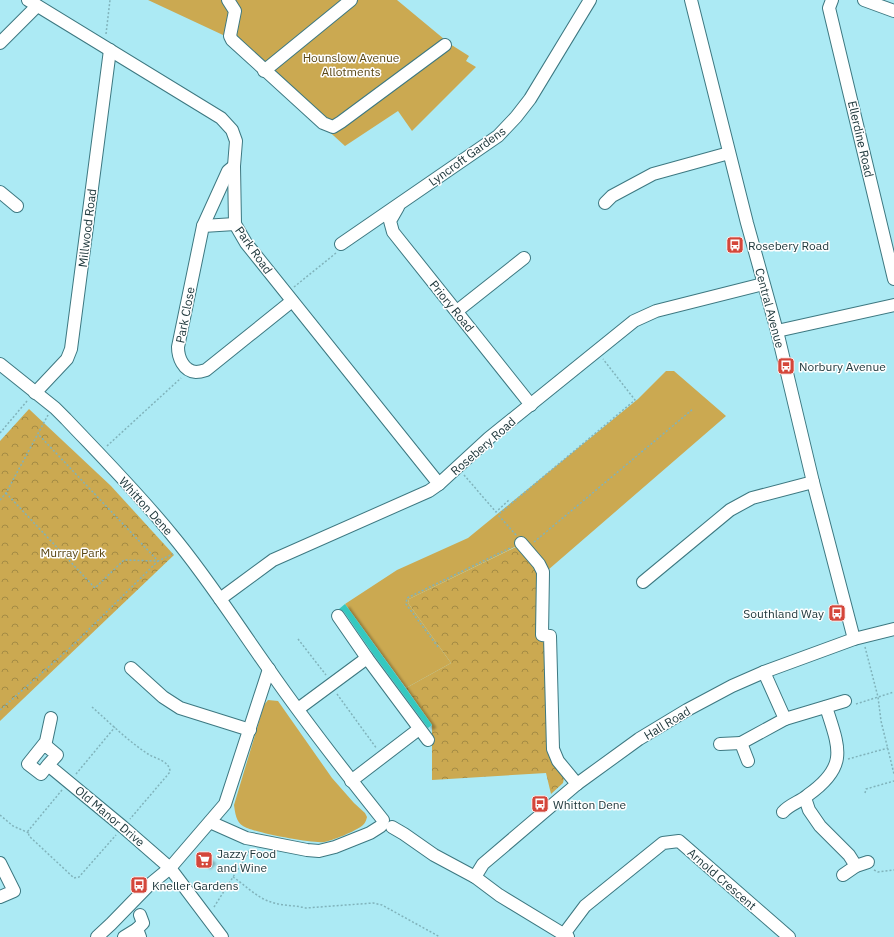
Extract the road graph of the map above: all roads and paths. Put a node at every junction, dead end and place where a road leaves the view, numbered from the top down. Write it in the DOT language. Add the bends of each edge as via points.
graph roads {
  1 [pos="110,0"];
  2 [pos="228,0"];
  3 [pos="351,0"];
  4 [pos="590,0"];
  5 [pos="691,0"];
  6 [pos="832,0"];
  7 [pos="864,0"];
  8 [pos="33,3"];
  9 [pos="894,11"];
  10 [pos="0,43"];
  11 [pos="445,45"];
  12 [pos="107,48"];
  13 [pos="264,71"];
  14 [pos="729,153"];
  15 [pos="234,166"];
  16 [pos="0,192"];
  17 [pos="401,203"];
  18 [pos="605,203"];
  19 [pos="17,206"];
  20 [pos="236,224"];
  21 [pos="203,226"];
  22 [pos="341,244"];
  23 [pos="524,258"];
  24 [pos="894,279"];
  25 [pos="763,284"];
  26 [pos="289,297"];
  27 [pos="894,305"];
  28 [pos="456,311"];
  29 [pos="777,331"];
  30 [pos="596,352"];
  31 [pos="0,364"];
  32 [pos="189,370"];
  33 [pos="35,392"];
  34 [pos="531,405"];
  35 [pos="55,408"];
  36 [pos="693,409"];
  37 [pos="0,433"];
  38 [pos="38,434"];
  39 [pos="99,454"];
  40 [pos="457,468"];
  41 [pos="813,482"];
  42 [pos="439,484"];
  43 [pos="6,493"];
  44 [pos="0,500"];
  45 [pos="509,500"];
  46 [pos="534,542"];
  47 [pos="517,545"];
  48 [pos="182,546"];
  49 [pos="158,561"];
  50 [pos="643,582"];
  51 [pos="220,599"];
  52 [pos="338,616"];
  53 [pos="894,628"];
  54 [pos="858,638"];
  55 [pos="298,639"];
  56 [pos="438,648"];
  57 [pos="367,658"];
  58 [pos="131,668"];
  59 [pos="269,669"];
  60 [pos="764,672"];
  61 [pos="332,684"];
  62 [pos="894,692"];
  63 [pos="878,697"];
  64 [pos="845,701"];
  65 [pos="92,707"];
  66 [pos="826,707"];
  67 [pos="0,710"];
  68 [pos="298,710"];
  69 [pos="51,718"];
  70 [pos="786,719"];
  71 [pos="115,727"];
  72 [pos="419,729"];
  73 [pos="250,730"];
  74 [pos="428,740"];
  75 [pos="741,743"];
  76 [pos="720,744"];
  77 [pos="45,746"];
  78 [pos="888,748"];
  79 [pos="383,757"];
  80 [pos="894,757"];
  81 [pos="891,758"];
  82 [pos="748,761"];
  83 [pos="837,762"];
  84 [pos="48,765"];
  85 [pos="894,774"];
  86 [pos="351,781"];
  87 [pos="894,781"];
  88 [pos="69,782"];
  89 [pos="576,784"];
  90 [pos="865,793"];
  91 [pos="805,798"];
  92 [pos="783,812"];
  93 [pos="0,815"];
  94 [pos="210,822"];
  95 [pos="385,824"];
  96 [pos="123,827"];
  97 [pos="29,833"];
  98 [pos="252,840"];
  99 [pos="868,862"];
  100 [pos="0,863"];
  101 [pos="856,866"];
  102 [pos="170,868"];
  103 [pos="894,870"];
  104 [pos="843,875"];
  105 [pos="233,877"];
  106 [pos="476,877"];
  107 [pos="0,897"];
  108 [pos="206,914"];
  109 [pos="140,915"];
  110 [pos="138,933"];
  111 [pos="566,935"];
  112 [pos="97,937"];
  113 [pos="124,937"];
  114 [pos="222,937"];
  115 [pos="440,937"];
  116 [pos="789,937"];
  1 -- 12 [label="path"];
  2 -- 13 [label="street" via="235,11 230,36 232,40"];
  3 -- 13 [label="street"];
  4 -- 17 [label="street, Lyncroft Gardens" via="530,99 516,117 498,136"];
  5 -- 14 [label="street, Central Avenue"];
  6 -- 24 [label="street, Ellerdine Road" via="829,8"];
  7 -- 9 [label="street"];
  8 -- 10 [label="street"];
  8 -- 12 [label="street, Park Road"];
  11 -- 13 [label="street" via="332,127 323,123"];
  12 -- 15 [label="street, Park Road" via="221,118 232,130 236,141"];
  12 -- 33 [label="street, Millwood Road" via="71,349 67,359"];
  14 -- 18 [label="street" via="653,174 612,196"];
  14 -- 25 [label="street, Central Avenue"];
  15 -- 20 [label="street, Park Road"];
  15 -- 21 [label="street, Park Close" via="228,171"];
  16 -- 19 [label="street"];
  17 -- 22 [label="street, Lyncroft Gardens"];
  17 -- 28 [label="street, Priory Road" via="390,221 393,232"];
  20 -- 21 [label="street"];
  20 -- 26 [label="street, Park Road" via="246,243"];
  21 -- 32 [label="street, Park Close" via="178,347 181,363"];
  22 -- 26 [label="path" via="337,252"];
  23 -- 28 [label="street"];
  25 -- 29 [label="street, Central Avenue"];
  25 -- 30 [label="street, Rosebery Road" via="656,310 634,321"];
  26 -- 32 [label="street" via="206,370"];
  26 -- 42 [label="street, Park Road"];
  27 -- 29 [label="street"];
  28 -- 34 [label="street, Priory Road"];
  29 -- 41 [label="street, Central Avenue"];
  30 -- 34 [label="street, Rosebery Road"];
  30 -- 47 [label="path" via="635,400 500,513 499,516"];
  31 -- 33 [label="street, Whitton Dene"];
  32 -- 39 [label="path"];
  33 -- 35 [label="street, Whitton Dene"];
  33 -- 37 [label="path"];
  34 -- 40 [label="street, Rosebery Road" via="489,438"];
  35 -- 38 [label="path" via="47,416"];
  35 -- 39 [label="street, Whitton Dene"];
  36 -- 46 [label="path"];
  38 -- 43 [label="path"];
  38 -- 49 [label="path"];
  39 -- 48 [label="street, Whitton Dene"];
  40 -- 42 [label="street, Rosebery Road"];
  40 -- 45 [label="path" via="496,512"];
  41 -- 50 [label="street" via="752,498 730,510"];
  41 -- 54 [label="street, Central Avenue"];
  42 -- 51 [label="street, Rosebery Road" via="273,560"];
  43 -- 44 [label="path"];
  43 -- 49 [label="path" via="95,588 124,560"];
  47 -- 56 [label="path" via="407,598 406,604"];
  47 -- 89 [label="street" via="539,564 543,572 542,635 550,636 553,749 558,761"];
  48 -- 49 [label="path" via="173,554"];
  48 -- 51 [label="street, Whitton Dene"];
  49 -- 67 [label="path" via="70,648"];
  51 -- 59 [label="street, Whitton Dene"];
  52 -- 57 [label="street"];
  53 -- 54 [label="street, Hall Road"];
  54 -- 60 [label="street, Hall Road"];
  54 -- 63 [label="path"];
  55 -- 61 [label="path"];
  57 -- 61 [label="street"];
  57 -- 72 [label="street"];
  58 -- 73 [label="street" via="163,697 180,708"];
  59 -- 68 [label="street, Whitton Dene"];
  59 -- 73 [label="street"];
  60 -- 70 [label="street"];
  60 -- 89 [label="street, Hall Road" via="687,710 639,739"];
  61 -- 68 [label="street"];
  61 -- 79 [label="path"];
  62 -- 63 [label="path"];
  63 -- 64 [label="path" via="847,706"];
  63 -- 78 [label="path"];
  64 -- 66 [label="street"];
  65 -- 71 [label="path"];
  66 -- 70 [label="street"];
  66 -- 83 [label="street" via="838,745"];
  68 -- 86 [label="street, Whitton Dene"];
  69 -- 77 [label="street"];
  70 -- 75 [label="street"];
  71 -- 88 [label="path"];
  71 -- 96 [label="path" via="137,746 168,764 170,768 170,772"];
  72 -- 74 [label="street"];
  72 -- 79 [label="street"];
  73 -- 94 [label="street" via="225,804"];
  75 -- 76 [label="street"];
  75 -- 82 [label="street"];
  77 -- 84 [label="street" via="57,755"];
  77 -- 84 [label="street" via="44,744 28,764 40,774"];
  78 -- 81 [label="path"];
  78 -- 83 [label="path"];
  79 -- 86 [label="street"];
  80 -- 81 [label="path"];
  81 -- 85 [label="path"];
  83 -- 91 [label="street" via="823,784"];
  84 -- 88 [label="street, Old Manor Drive"];
  86 -- 95 [label="street, Whitton Dene"];
  87 -- 90 [label="path" via="866,789"];
  88 -- 96 [label="street, Old Manor Drive"];
  88 -- 97 [label="path" via="28,831"];
  89 -- 106 [label="street, Hall Road" via="484,864"];
  91 -- 92 [label="street"];
  91 -- 101 [label="street" via="809,810 820,826 849,855"];
  93 -- 97 [label="path" via="13,826"];
  94 -- 98 [label="street" via="228,832"];
  94 -- 102 [label="street"];
  95 -- 98 [label="street" via="370,833 320,851"];
  95 -- 106 [label="street, Whitton Dene" via="434,855"];
  96 -- 97 [label="path" via="79,877 74,878 29,836"];
  96 -- 102 [label="street, Old Manor Drive"];
  98 -- 105 [label="path" via="247,855"];
  99 -- 101 [label="street"];
  99 -- 103 [label="path" via="870,868 878,872"];
  100 -- 107 [label="street" via="14,891"];
  101 -- 104 [label="street"];
  102 -- 108 [label="street"];
  102 -- 112 [label="street" via="148,886"];
  105 -- 108 [label="path" via="213,909"];
  105 -- 115 [label="path" via="269,902 279,904 306,908 373,903 382,905"];
  106 -- 111 [label="street, Whitton Dene" via="499,895"];
  108 -- 114 [label="street"];
  109 -- 110 [label="street" via="143,923"];
  110 -- 113 [label="street"];
  111 -- 116 [label="street, Arnold Crescent" via="585,906 663,843 679,841"];
}
